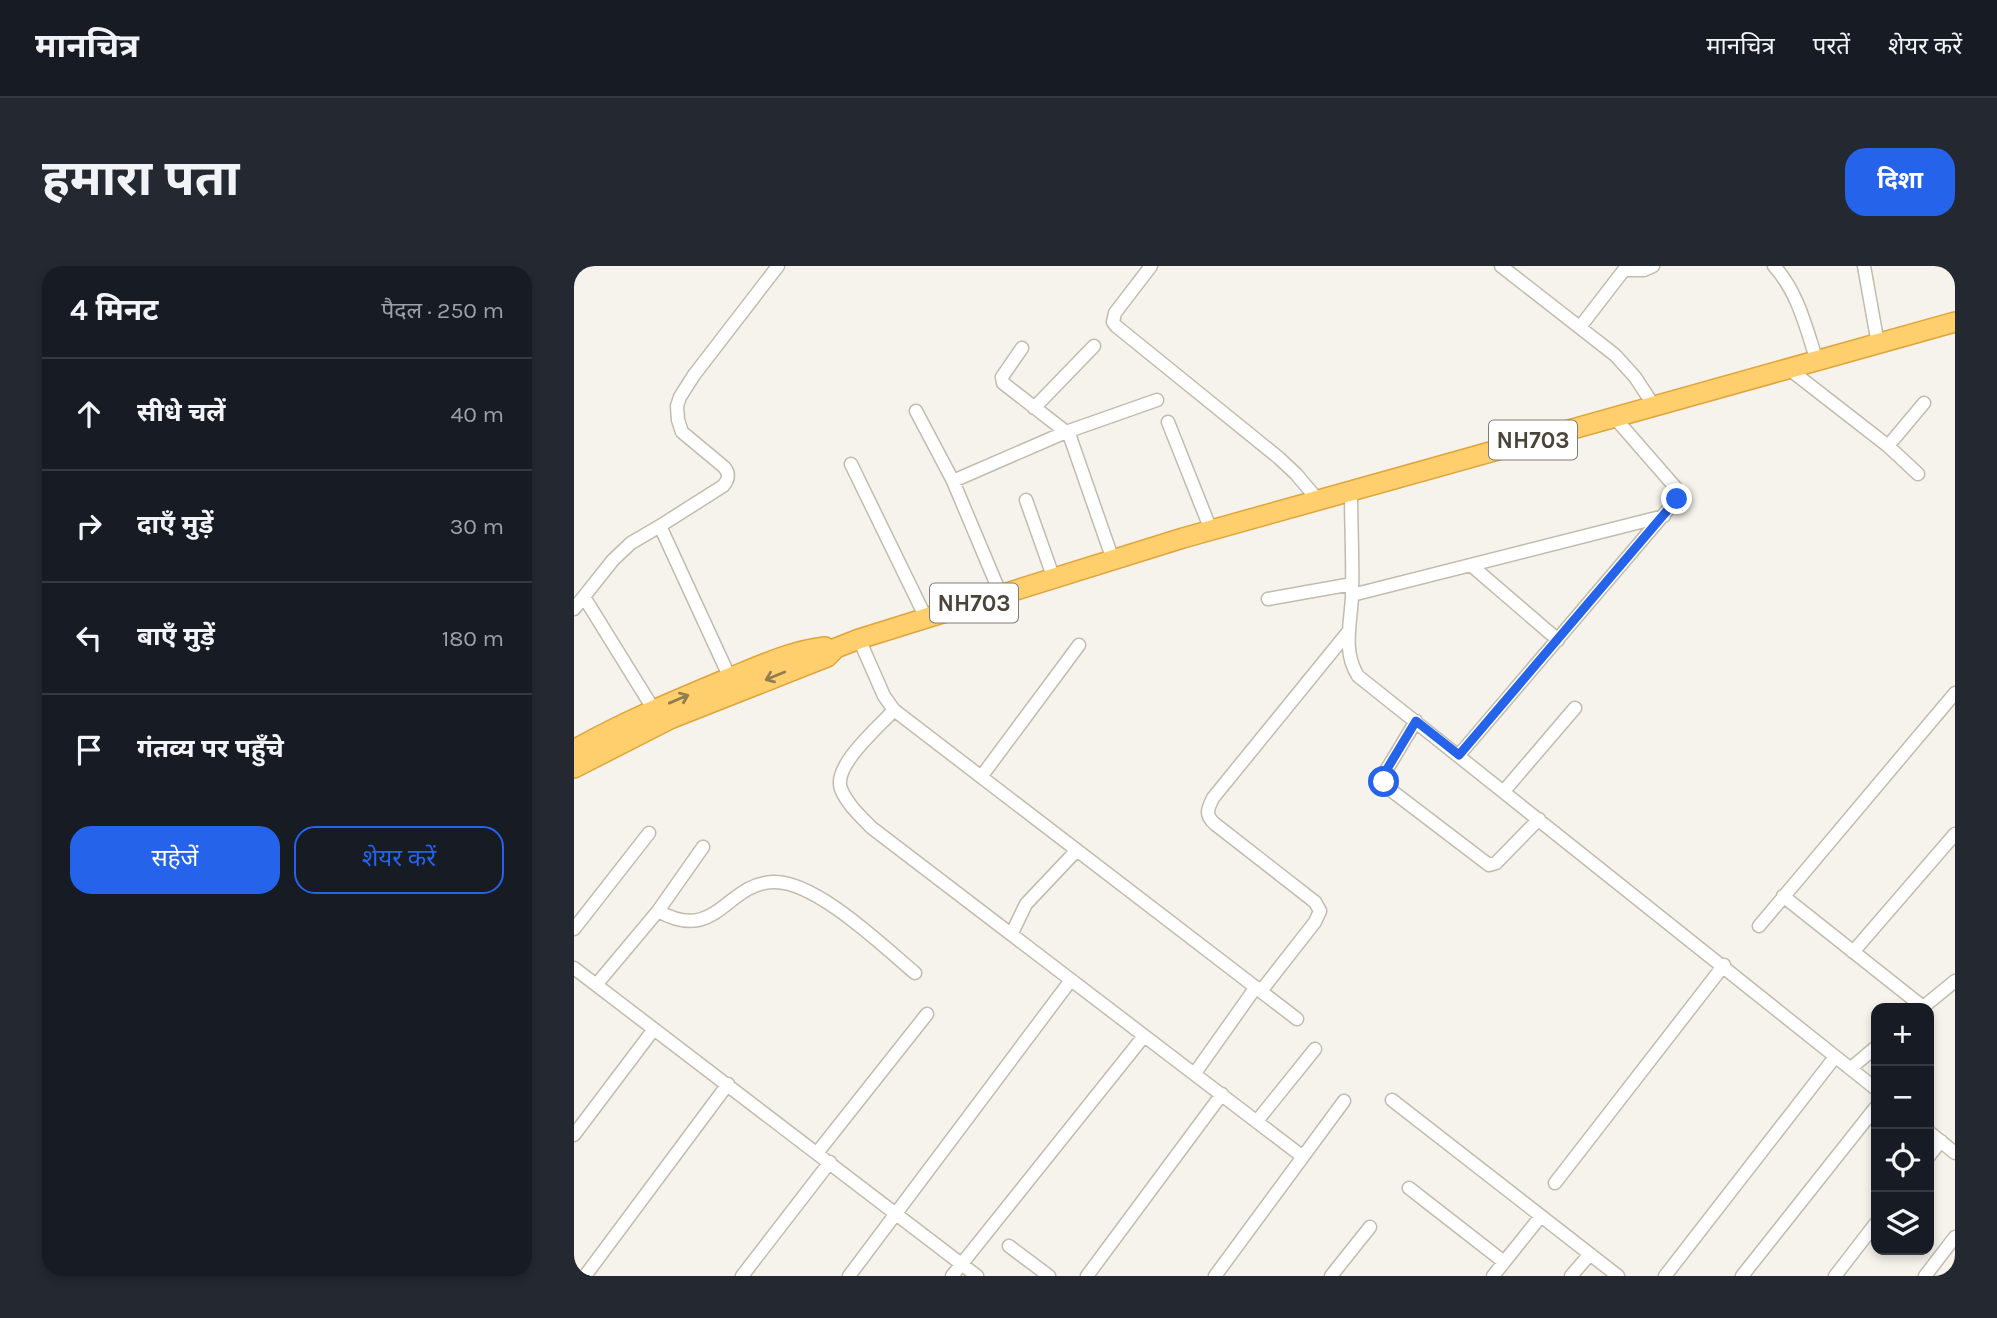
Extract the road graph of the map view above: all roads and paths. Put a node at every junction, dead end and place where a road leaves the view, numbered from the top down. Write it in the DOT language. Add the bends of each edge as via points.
graph roads {
  1 [pos="778,266"];
  2 [pos="1151,266"];
  3 [pos="1501,266"];
  4 [pos="1653,266"];
  5 [pos="1773,266"];
  6 [pos="1864,266"];
  7 [pos="1955,322"];
  8 [pos="1580,327"];
  9 [pos="1878,344"];
  10 [pos="1094,346"];
  11 [pos="1022,348"];
  12 [pos="1817,361"];
  13 [pos="1789,369"];
  14 [pos="1157,400"];
  15 [pos="1924,403"];
  16 [pos="1654,406"];
  17 [pos="1034,408"];
  18 [pos="916,411"];
  19 [pos="1614,418"];
  20 [pos="1168,422"];
  21 [pos="1067,431"];
  22 [pos="1888,446"];
  23 [pos="851,464"];
  24 [pos="1917,474"];
  25 [pos="953,481"];
  26 [pos="1351,491"];
  27 [pos="1026,500"];
  28 [pos="1318,500"];
  29 [pos="1664,516"];
  30 [pos="660,526"];
  31 [pos="1211,530"];
  32 [pos="1113,560"];
  33 [pos="1472,566"];
  34 [pos="1054,579"];
  35 [pos="1352,590"];
  36 [pos="1001,595"];
  37 [pos="584,597"];
  38 [pos="1268,599"];
  39 [pos="574,609"];
  40 [pos="926,618"];
  41 [pos="1348,632"];
  42 [pos="859,639"];
  43 [pos="1559,640"];
  44 [pos="1079,645"];
  45 [pos="836,648"];
  46 [pos="730,678"];
  47 [pos="1955,693"];
  48 [pos="1575,708"];
  49 [pos="654,710"];
  50 [pos="894,710"];
  51 [pos="1416,721"];
  52 [pos="574,750"];
  53 [pos="1459,755"];
  54 [pos="574,768"];
  55 [pos="981,778"];
  56 [pos="1504,791"];
  57 [pos="1539,819"];
  58 [pos="649,833"];
  59 [pos="1955,834"];
  60 [pos="703,846"];
  61 [pos="1077,849"];
  62 [pos="1783,896"];
  63 [pos="658,911"];
  64 [pos="1759,926"];
  65 [pos="574,929"];
  66 [pos="1012,933"];
  67 [pos="1853,952"];
  68 [pos="1724,965"];
  69 [pos="574,968"];
  70 [pos="915,973"];
  71 [pos="1071,980"];
  72 [pos="1955,981"];
  73 [pos="596,985"];
  74 [pos="1259,989"];
  75 [pos="1916,1003"];
  76 [pos="1928,1003"];
  77 [pos="927,1014"];
  78 [pos="1297,1019"];
  79 [pos="654,1029"];
  80 [pos="1144,1036"];
  81 [pos="1315,1049"];
  82 [pos="1871,1052"];
  83 [pos="1835,1057"];
  84 [pos="1852,1069"];
  85 [pos="1195,1073"];
  86 [pos="728,1084"];
  87 [pos="1871,1085"];
  88 [pos="1222,1094"];
  89 [pos="1392,1100"];
  90 [pos="1344,1101"];
  91 [pos="1871,1113"];
  92 [pos="1257,1122"];
  93 [pos="574,1135"];
  94 [pos="1934,1136"];
  95 [pos="1941,1141"];
  96 [pos="1934,1150"];
  97 [pos="817,1153"];
  98 [pos="1955,1153"];
  99 [pos="1303,1157"];
  100 [pos="830,1162"];
  101 [pos="1555,1183"];
  102 [pos="1409,1188"];
  103 [pos="896,1212"];
  104 [pos="1541,1216"];
  105 [pos="1370,1227"];
  106 [pos="1871,1229"];
  107 [pos="1955,1237"];
  108 [pos="1009,1246"];
  109 [pos="1590,1254"];
  110 [pos="1504,1262"];
  111 [pos="961,1264"];
  112 [pos="574,1271"];
  113 [pos="583,1276"];
  114 [pos="742,1276"];
  115 [pos="849,1276"];
  116 [pos="951,1276"];
  117 [pos="976,1276"];
  118 [pos="1049,1276"];
  119 [pos="1087,1276"];
  120 [pos="1214,1276"];
  121 [pos="1331,1276"];
  122 [pos="1493,1276"];
  123 [pos="1571,1276"];
  124 [pos="1618,1276"];
  125 [pos="1665,1276"];
  126 [pos="1742,1276"];
  127 [pos="1835,1276"];
  128 [pos="1925,1276"];
  1 -- 30 [label="street" via="694,374 677,406 682,432 724,467 727,481"];
  2 -- 28 [label="street" via="1113,322 1279,458"];
  3 -- 8 [label="street"];
  4 -- 8 [label="street" via="1624,270"];
  5 -- 12 [label="street" via="1796,299"];
  6 -- 9 [label="street"];
  7 -- 9 [label="highway, NH703"];
  8 -- 16 [label="street" via="1625,366"];
  9 -- 12 [label="highway, NH703"];
  10 -- 17 [label="street"];
  11 -- 17 [label="street" via="1001,380"];
  12 -- 13 [label="highway, NH703"];
  13 -- 16 [label="highway, NH703"];
  13 -- 22 [label="street"];
  14 -- 21 [label="street"];
  15 -- 22 [label="street"];
  16 -- 19 [label="highway, NH703"];
  17 -- 21 [label="street"];
  18 -- 25 [label="street"];
  19 -- 26 [label="highway, NH703"];
  19 -- 29 [label="street" via="1675,488 1677,499"];
  20 -- 31 [label="street"];
  21 -- 25 [label="street"];
  21 -- 32 [label="street"];
  22 -- 24 [label="street"];
  23 -- 40 [label="street"];
  25 -- 36 [label="street"];
  26 -- 28 [label="highway, NH703"];
  26 -- 35 [label="street"];
  27 -- 34 [label="street"];
  28 -- 31 [label="highway, NH703"];
  29 -- 33 [label="street"];
  29 -- 43 [label="street"];
  30 -- 37 [label="street" via="622,550"];
  30 -- 46 [label="street"];
  31 -- 32 [label="highway, NH703"];
  32 -- 34 [label="highway, NH703"];
  33 -- 35 [label="street"];
  33 -- 43 [label="street"];
  34 -- 36 [label="highway, NH703"];
  35 -- 38 [label="street"];
  35 -- 41 [label="street"];
  36 -- 40 [label="highway, NH703"];
  37 -- 39 [label="street"];
  37 -- 49 [label="street"];
  40 -- 42 [label="highway, NH703"];
  41 -- 51 [label="street" via="1349,658 1358,676"];
  41 -- 74 [label="street" via="1208,809 1215,824 1315,902 1320,911"];
  42 -- 45 [label="highway, NH703"];
  42 -- 50 [label="street"];
  43 -- 53 [label="street"];
  44 -- 55 [label="street"];
  45 -- 46 [label="highway, NH703" via="823,646 781,657"];
  45 -- 54 [label="highway, NH703, one-way" via="827,657 670,719"];
  49 -- 46 [label="highway, NH703, one-way"];
  47 -- 62 [label="street"];
  48 -- 56 [label="street"];
  49 -- 52 [label="highway, NH703"];
  50 -- 55 [label="street"];
  50 -- 66 [label="street" via="848,760 839,782 842,791 872,828"];
  51 -- 53 [label="street"];
  51 -- 57 [label="street" via="1384,774 1388,788 1489,865"];
  53 -- 56 [label="street"];
  55 -- 61 [label="street"];
  56 -- 57 [label="street"];
  57 -- 68 [label="street"];
  58 -- 65 [label="street"];
  59 -- 67 [label="street"];
  60 -- 63 [label="street"];
  61 -- 66 [label="street" via="1026,904"];
  61 -- 74 [label="street"];
  62 -- 64 [label="street"];
  62 -- 67 [label="street"];
  63 -- 70 [label="street" via="692,922 713,914 752,887 775,881 796,886 843,914"];
  63 -- 73 [label="street"];
  66 -- 71 [label="street"];
  67 -- 75 [label="street"];
  68 -- 83 [label="street"];
  68 -- 101 [label="street"];
  69 -- 73 [label="street"];
  71 -- 80 [label="street"];
  71 -- 103 [label="street"];
  72 -- 76 [label="street"];
  73 -- 79 [label="street"];
  74 -- 78 [label="street"];
  74 -- 85 [label="street"];
  77 -- 97 [label="street"];
  79 -- 86 [label="street"];
  79 -- 93 [label="street"];
  80 -- 85 [label="street"];
  80 -- 111 [label="street"];
  81 -- 92 [label="street"];
  82 -- 84 [label="street"];
  83 -- 84 [label="street"];
  83 -- 125 [label="street"];
  84 -- 87 [label="street"];
  85 -- 88 [label="street"];
  86 -- 97 [label="street"];
  86 -- 113 [label="street"];
  88 -- 92 [label="street"];
  88 -- 119 [label="street"];
  89 -- 104 [label="street"];
  90 -- 99 [label="street"];
  91 -- 126 [label="street"];
  92 -- 99 [label="street"];
  94 -- 95 [label="street"];
  95 -- 96 [label="street"];
  95 -- 98 [label="street"];
  97 -- 100 [label="street"];
  99 -- 120 [label="street"];
  100 -- 103 [label="street"];
  100 -- 114 [label="street"];
  102 -- 110 [label="street"];
  103 -- 111 [label="street"];
  103 -- 115 [label="street"];
  104 -- 109 [label="street"];
  104 -- 110 [label="street"];
  105 -- 121 [label="street"];
  106 -- 127 [label="street"];
  107 -- 128 [label="street"];
  108 -- 118 [label="street"];
  109 -- 123 [label="street"];
  109 -- 124 [label="street"];
  110 -- 122 [label="street"];
  111 -- 116 [label="street"];
  111 -- 117 [label="street"];
  112 -- 113 [label="street"];
}
